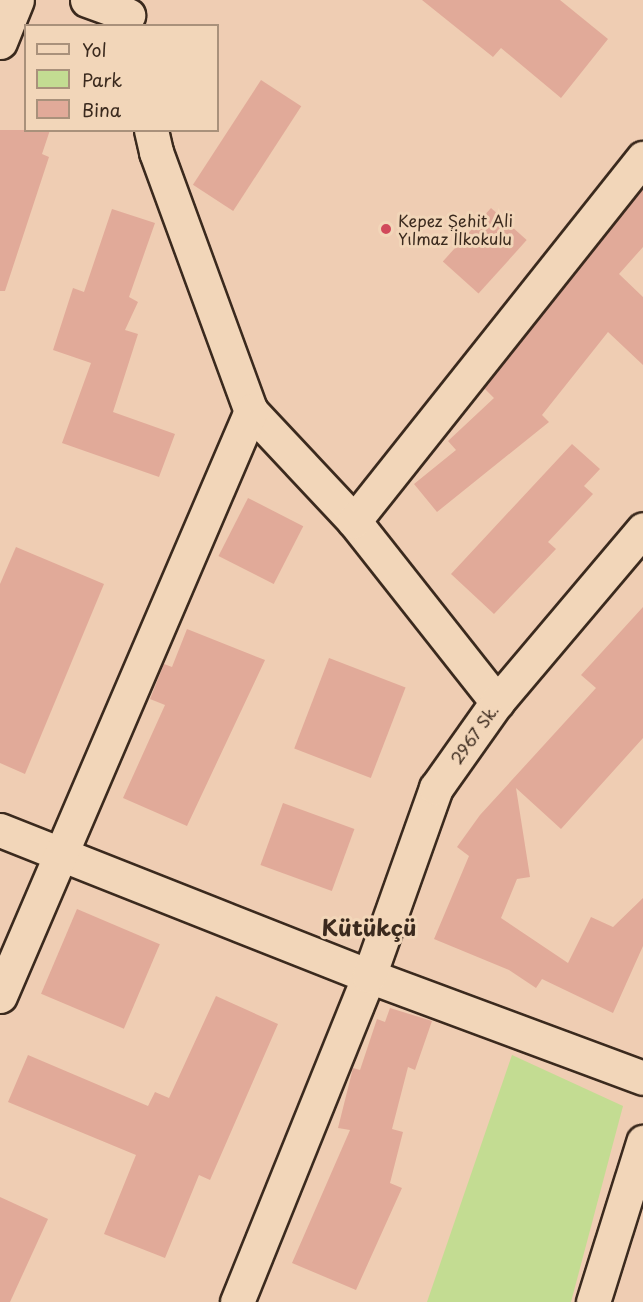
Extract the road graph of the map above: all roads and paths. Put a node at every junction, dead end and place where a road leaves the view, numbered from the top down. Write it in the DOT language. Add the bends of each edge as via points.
graph roads {
  1 [pos="17,0"];
  2 [pos="87,0"];
  3 [pos="127,14"];
  4 [pos="0,42"];
  5 [pos="151,132"];
  6 [pos="643,158"];
  7 [pos="251,411"];
  8 [pos="354,521"];
  9 [pos="643,529"];
  10 [pos="497,702"];
  11 [pos="0,830"];
  12 [pos="59,853"];
  13 [pos="369,976"];
  14 [pos="0,996"];
  15 [pos="643,1078"];
  16 [pos="643,1142"];
  17 [pos="237,1302"];
  18 [pos="594,1302"];
  1 -- 4 [label="street"];
  2 -- 3 [label="street"];
  5 -- 7 [label="street"];
  6 -- 8 [label="street"];
  7 -- 8 [label="street"];
  7 -- 12 [label="street"];
  8 -- 10 [label="street"];
  9 -- 10 [label="street, 2967 Sk."];
  10 -- 13 [label="street, 2967 Sk." via="436,788"];
  11 -- 12 [label="street"];
  12 -- 13 [label="street"];
  12 -- 14 [label="street"];
  13 -- 15 [label="street"];
  13 -- 17 [label="street, 2967 Sk."];
  16 -- 18 [label="street"];
}
